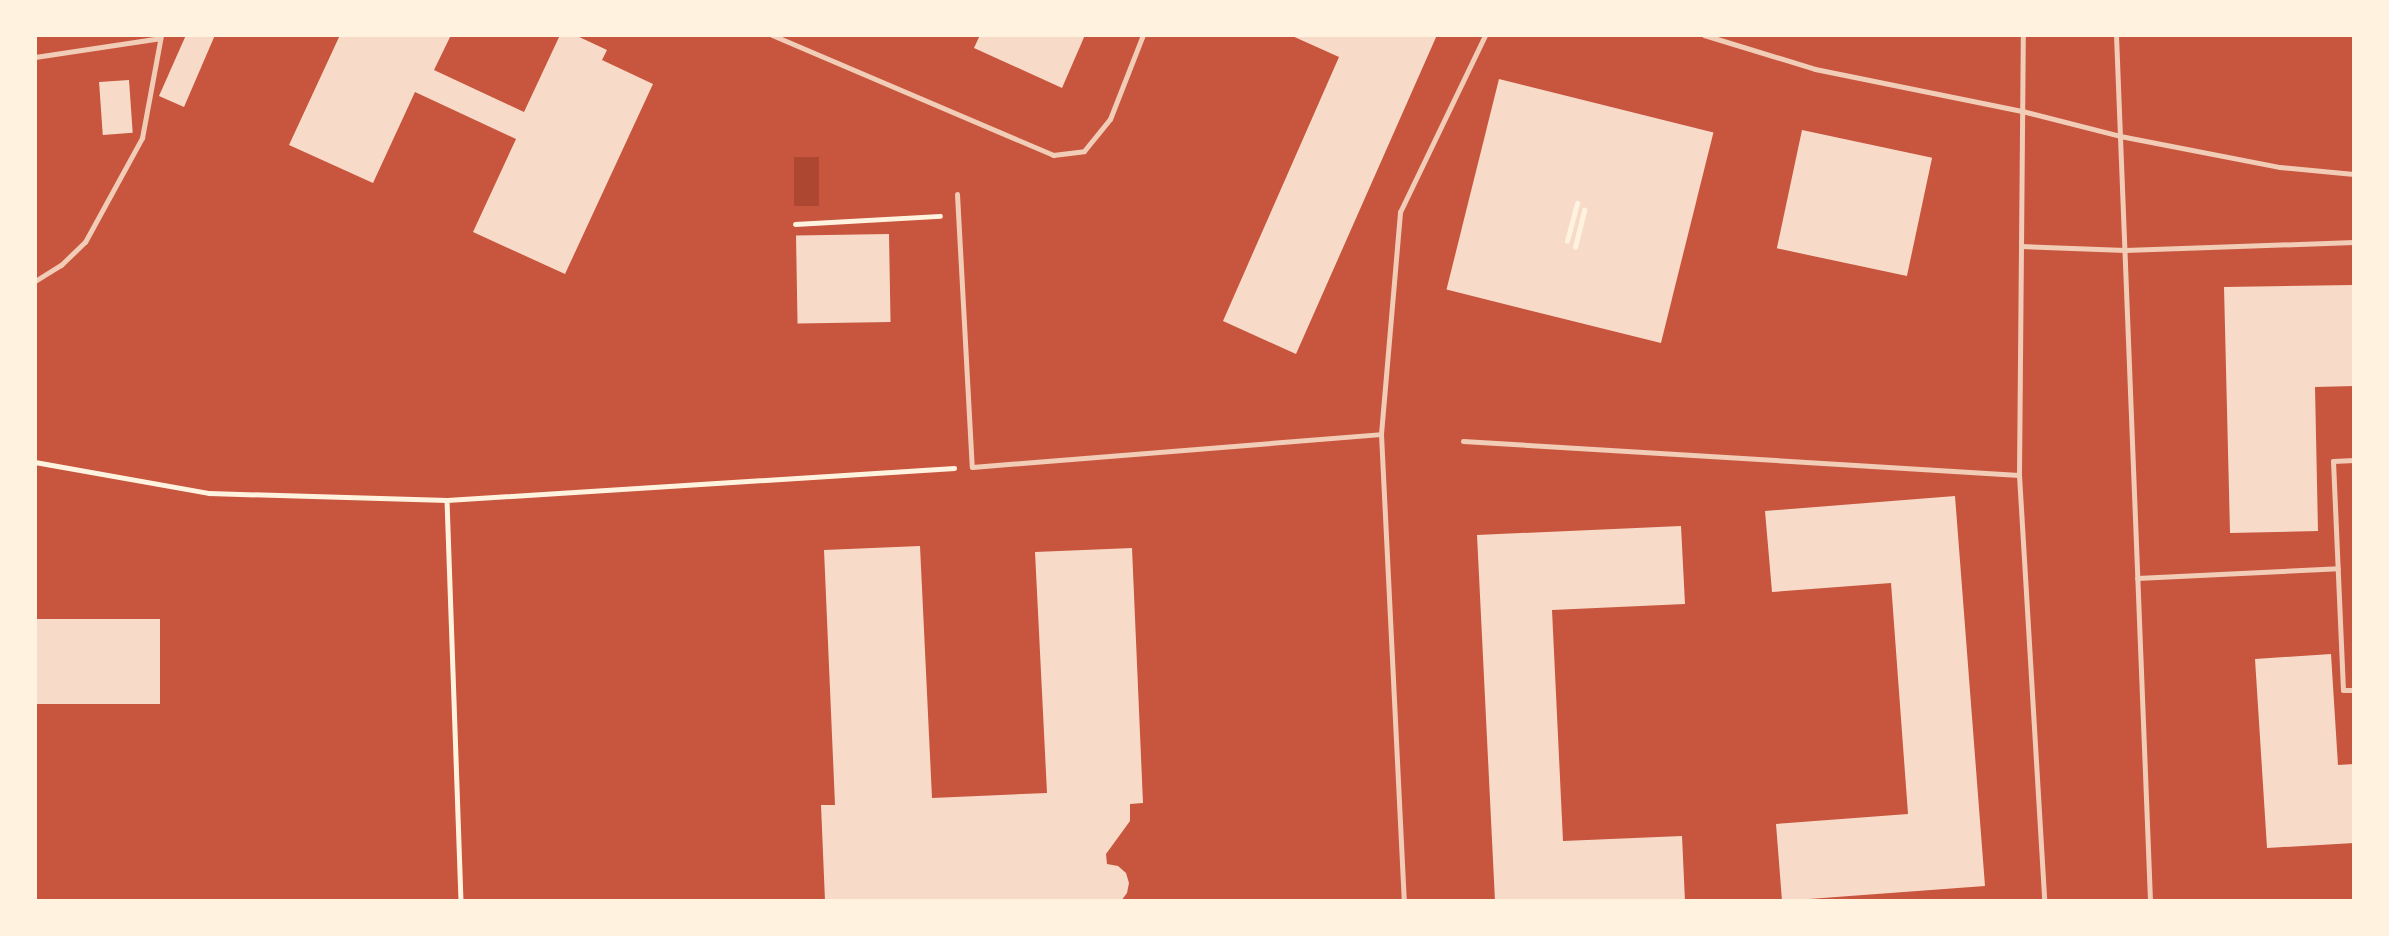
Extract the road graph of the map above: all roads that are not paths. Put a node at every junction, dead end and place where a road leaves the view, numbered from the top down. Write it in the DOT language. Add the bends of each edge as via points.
graph roads {
  1 [pos="772,35"];
  2 [pos="1143,35"];
  3 [pos="1485,35"];
  4 [pos="1704,35"];
  5 [pos="2023,35"];
  6 [pos="2116,35"];
  7 [pos="160,36"];
  8 [pos="35,57"];
  9 [pos="2022,111"];
  10 [pos="2120,136"];
  11 [pos="2354,174"];
  12 [pos="957,194"];
  13 [pos="2354,242"];
  14 [pos="2021,246"];
  15 [pos="2124,250"];
  16 [pos="35,281"];
  17 [pos="1381,434"];
  18 [pos="1463,441"];
  19 [pos="2354,460"];
  20 [pos="2019,475"];
  21 [pos="2337,568"];
  22 [pos="2137,578"];
  23 [pos="2354,690"];
  24 [pos="1404,901"];
  25 [pos="2044,901"];
  26 [pos="2150,901"];
  1 -- 2 [label="lane" via="1053,155 1084,150 1110,119"];
  3 -- 17 [label="lane" via="1399,212"];
  4 -- 9 [label="lane" via="1815,69"];
  5 -- 9 [label="lane"];
  6 -- 10 [label="lane"];
  7 -- 8 [label="lane"];
  7 -- 16 [label="lane" via="142,138 85,242"];
  9 -- 10 [label="lane"];
  9 -- 14 [label="lane"];
  10 -- 11 [label="lane" via="2280,167"];
  10 -- 15 [label="lane"];
  12 -- 17 [label="lane" via="972,467"];
  13 -- 15 [label="lane"];
  14 -- 15 [label="lane"];
  14 -- 20 [label="lane"];
  15 -- 22 [label="lane"];
  17 -- 24 [label="lane"];
  18 -- 20 [label="lane"];
  19 -- 21 [label="lane" via="2333,461"];
  20 -- 25 [label="lane"];
  21 -- 22 [label="lane"];
  21 -- 23 [label="lane" via="2343,690"];
  22 -- 26 [label="lane"];
}
